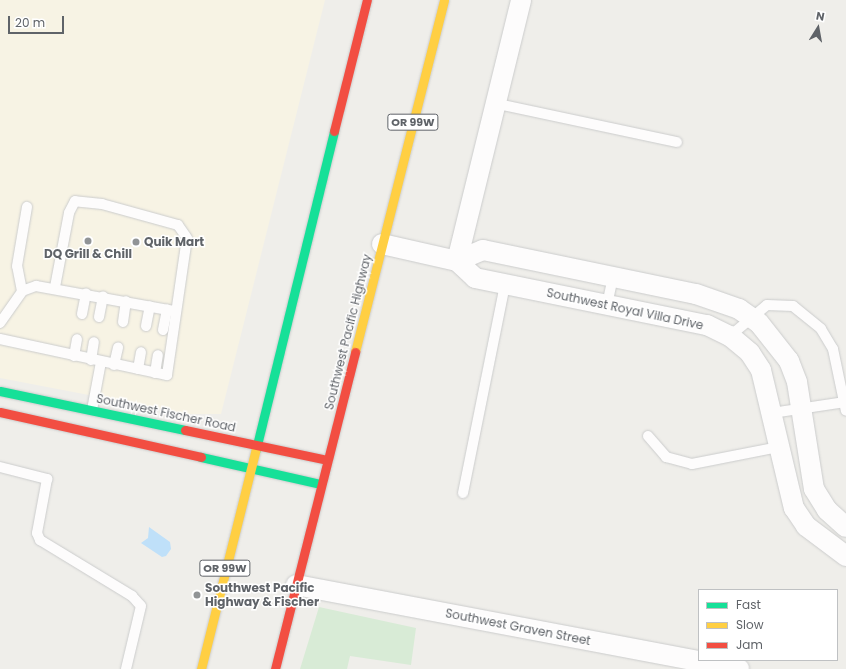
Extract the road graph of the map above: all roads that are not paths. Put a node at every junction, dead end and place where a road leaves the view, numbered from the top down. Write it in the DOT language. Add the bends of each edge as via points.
graph roads {
  1 [pos="367,0"];
  2 [pos="444,0"];
  3 [pos="521,0"];
  4 [pos="493,103"];
  5 [pos="677,142"];
  6 [pos="27,207"];
  7 [pos="382,244"];
  8 [pos="457,261"];
  9 [pos="612,277"];
  10 [pos="505,284"];
  11 [pos="55,287"];
  12 [pos="22,291"];
  13 [pos="86,293"];
  14 [pos="103,296"];
  15 [pos="126,301"];
  16 [pos="607,305"];
  17 [pos="150,306"];
  18 [pos="171,310"];
  19 [pos="82,314"];
  20 [pos="99,317"];
  21 [pos="750,317"];
  22 [pos="123,322"];
  23 [pos="0,323"];
  24 [pos="146,326"];
  25 [pos="163,330"];
  26 [pos="730,336"];
  27 [pos="0,339"];
  28 [pos="77,339"];
  29 [pos="94,342"];
  30 [pos="118,347"];
  31 [pos="141,352"];
  32 [pos="158,355"];
  33 [pos="74,356"];
  34 [pos="91,360"];
  35 [pos="101,362"];
  36 [pos="114,365"];
  37 [pos="138,369"];
  38 [pos="155,373"];
  39 [pos="0,391"];
  40 [pos="845,407"];
  41 [pos="800,409"];
  42 [pos="92,410"];
  43 [pos="0,412"];
  44 [pos="772,413"];
  45 [pos="648,436"];
  46 [pos="254,444"];
  47 [pos="779,447"];
  48 [pos="327,460"];
  49 [pos="0,467"];
  50 [pos="249,467"];
  51 [pos="321,484"];
  52 [pos="463,493"];
  53 [pos="846,527"];
  54 [pos="845,554"];
  55 [pos="296,585"];
  56 [pos="126,669"];
  57 [pos="201,669"];
  58 [pos="275,669"];
  59 [pos="739,669"];
  1 -- 46 [label="main road, OR 99W"];
  2 -- 7 [label="main road, Southwest Pacific Highway / OR 99W"];
  3 -- 4 [label="street"];
  4 -- 5 [label="lane"];
  4 -- 8 [label="street"];
  6 -- 12 [label="lane" via="17,266"];
  7 -- 8 [label="street"];
  7 -- 48 [label="main road, Southwest Pacific Highway / OR 99W"];
  8 -- 9 [label="street" via="483,250"];
  8 -- 10 [label="street, Southwest Royal Villa Drive" via="475,278"];
  9 -- 16 [label="lane"];
  9 -- 21 [label="street" via="716,299"];
  10 -- 16 [label="street, Southwest Royal Villa Drive"];
  10 -- 52 [label="lane"];
  11 -- 12 [label="lane" via="36,286"];
  11 -- 13 [label="lane"];
  11 -- 18 [label="lane" via="72,206 80,199 167,221 184,230 187,238"];
  12 -- 23 [label="lane"];
  13 -- 14 [label="lane"];
  13 -- 19 [label="lane"];
  14 -- 15 [label="lane"];
  14 -- 20 [label="lane"];
  15 -- 17 [label="lane"];
  15 -- 22 [label="lane"];
  16 -- 26 [label="street, Southwest Royal Villa Drive" via="707,326"];
  17 -- 18 [label="lane"];
  17 -- 24 [label="lane"];
  18 -- 25 [label="lane"];
  18 -- 38 [label="lane" via="176,330 167,375"];
  21 -- 26 [label="lane"];
  21 -- 40 [label="lane" via="767,305 777,303 793,306 808,316 833,349"];
  21 -- 41 [label="street" via="777,342 789,361"];
  26 -- 44 [label="street, Southwest Royal Villa Drive" via="750,353 761,370"];
  27 -- 33 [label="lane"];
  28 -- 33 [label="lane"];
  29 -- 34 [label="lane"];
  30 -- 36 [label="lane"];
  31 -- 37 [label="lane"];
  32 -- 38 [label="lane"];
  33 -- 34 [label="lane"];
  34 -- 35 [label="lane"];
  35 -- 36 [label="lane"];
  35 -- 42 [label="lane"];
  36 -- 37 [label="lane"];
  37 -- 38 [label="lane"];
  39 -- 42 [label="main road, Southwest Fischer Road"];
  40 -- 41 [label="lane"];
  41 -- 44 [label="lane"];
  41 -- 53 [label="street" via="814,489 827,510"];
  42 -- 46 [label="main road, Southwest Fischer Road"];
  43 -- 50 [label="main road"];
  44 -- 47 [label="street, Southwest Royal Villa Drive"];
  45 -- 47 [label="lane" via="666,457 692,464"];
  46 -- 48 [label="main road, Southwest Fischer Road"];
  46 -- 50 [label="main road, OR 99W"];
  47 -- 54 [label="street, Southwest Royal Villa Drive" via="794,508 806,526"];
  48 -- 51 [label="main road, Southwest Pacific Highway / OR 99W"];
  49 -- 56 [label="lane" via="47,479 37,533 40,540 132,596 141,606"];
  50 -- 51 [label="main road"];
  50 -- 57 [label="main road, OR 99W"];
  51 -- 55 [label="main road, Southwest Pacific Highway / OR 99W"];
  55 -- 58 [label="main road, Southwest Pacific Highway / OR 99W"];
  55 -- 59 [label="street, Southwest Graven Street"];
}
